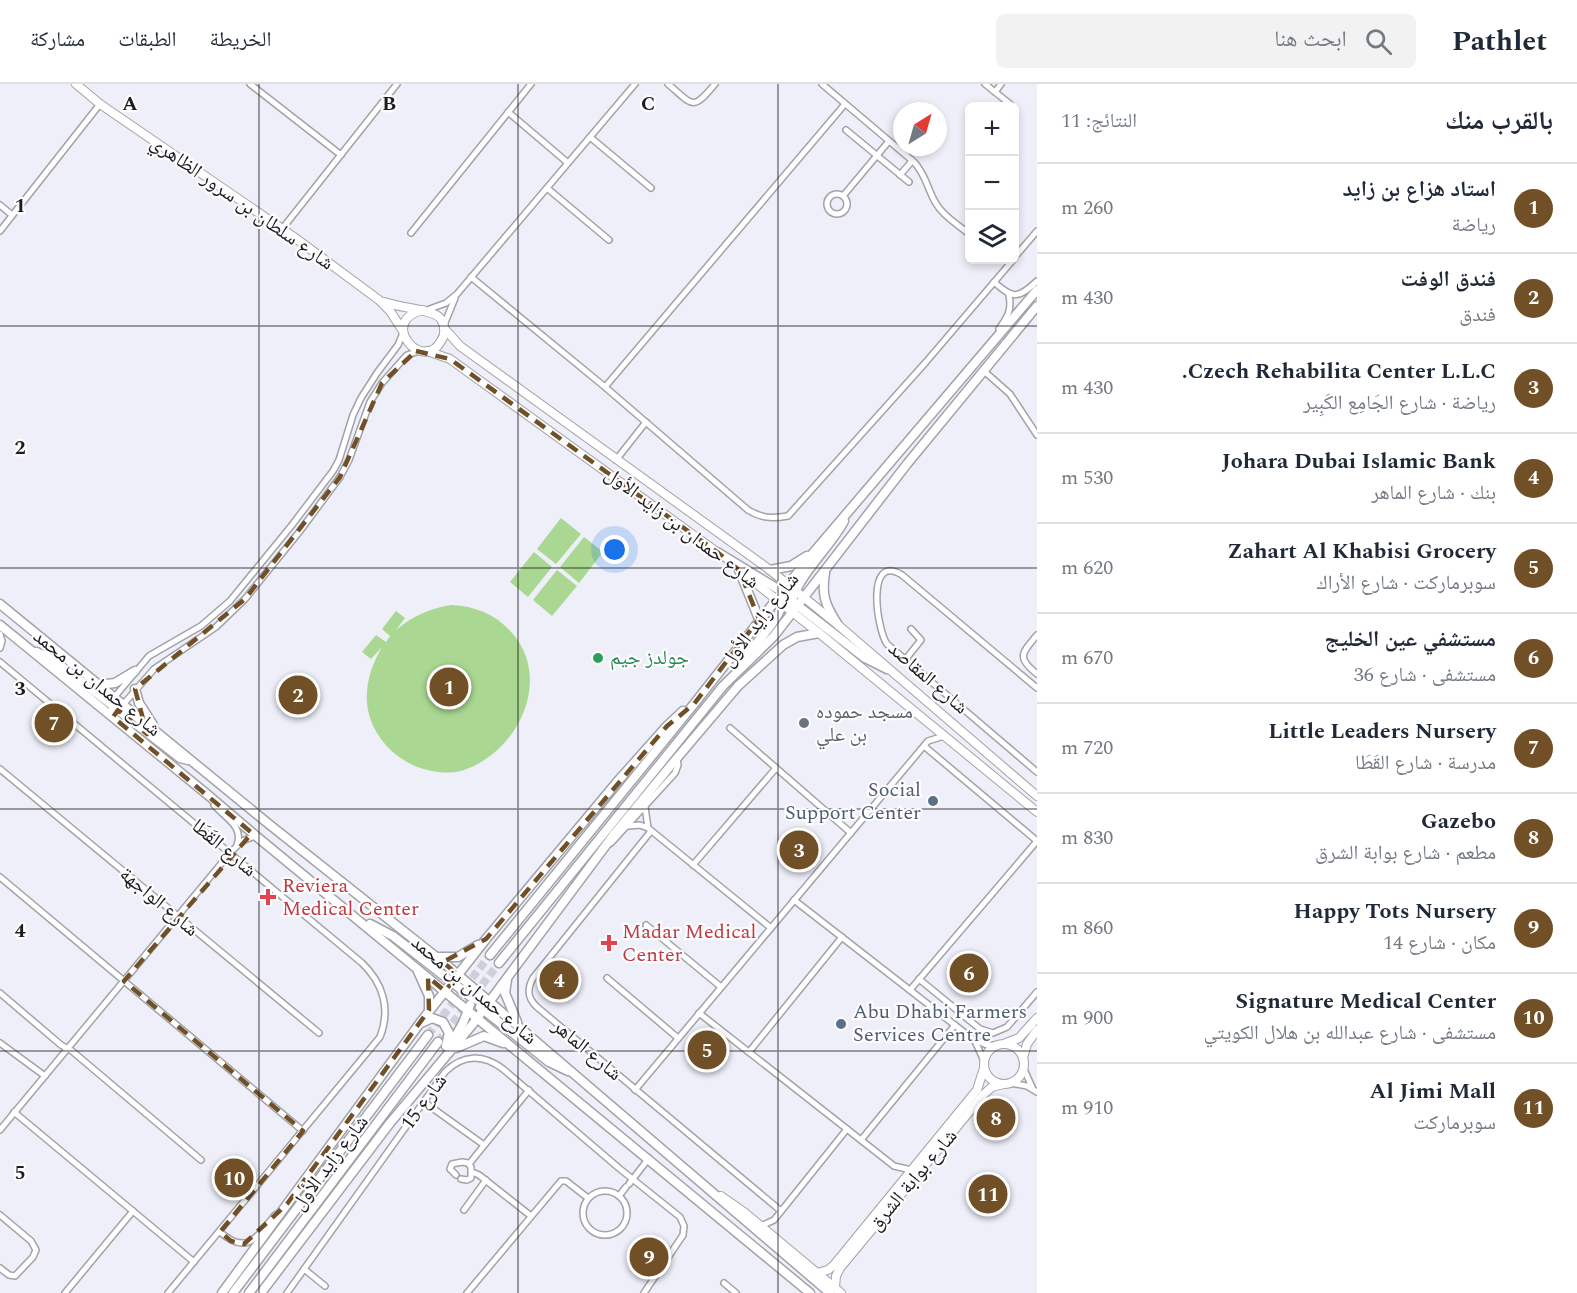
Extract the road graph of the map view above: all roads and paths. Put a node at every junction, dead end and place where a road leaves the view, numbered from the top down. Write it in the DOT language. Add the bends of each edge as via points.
graph roads {
  1 [pos="76,84"];
  2 [pos="250,84"];
  3 [pos="397,84"];
  4 [pos="531,84"];
  5 [pos="635,84"];
  6 [pos="668,84"];
  7 [pos="715,84"];
  8 [pos="822,84"];
  9 [pos="985,84"];
  10 [pos="1001,84"];
  11 [pos="995,92"];
  12 [pos="1007,102"];
  13 [pos="100,104"];
  14 [pos="844,104"];
  15 [pos="508,112"];
  16 [pos="846,130"];
  17 [pos="590,137"];
  18 [pos="889,141"];
  19 [pos="341,155"];
  20 [pos="877,156"];
  21 [pos="912,161"];
  22 [pos="568,163"];
  23 [pos="900,175"];
  24 [pos="909,182"];
  25 [pos="547,188"];
  26 [pos="651,188"];
  27 [pos="843,196"];
  28 [pos="0,205"];
  29 [pos="12,215"];
  30 [pos="282,229"];
  31 [pos="0,231"];
  32 [pos="965,231"];
  33 [pos="1037,231"];
  34 [pos="411,233"];
  35 [pos="609,240"];
  36 [pos="1019,253"];
  37 [pos="1008,265"];
  38 [pos="471,277"];
  39 [pos="1037,281"];
  40 [pos="994,282"];
  41 [pos="1037,290"];
  42 [pos="457,294"];
  43 [pos="1009,295"];
  44 [pos="379,300"];
  45 [pos="1037,306"];
  46 [pos="425,310"];
  47 [pos="444,327"];
  48 [pos="403,332"];
  49 [pos="988,348"];
  50 [pos="423,351"];
  51 [pos="984,371"];
  52 [pos="605,387"];
  53 [pos="646,422"];
  54 [pos="1037,435"];
  55 [pos="616,460"];
  56 [pos="849,510"];
  57 [pos="717,552"];
  58 [pos="813,552"];
  59 [pos="739,570"];
  60 [pos="770,570"];
  61 [pos="825,572"];
  62 [pos="803,597"];
  63 [pos="788,598"];
  64 [pos="0,604"];
  65 [pos="759,619"];
  66 [pos="0,625"];
  67 [pos="838,625"];
  68 [pos="911,629"];
  69 [pos="819,633"];
  70 [pos="0,634"];
  71 [pos="1037,635"];
  72 [pos="774,636"];
  73 [pos="0,648"];
  74 [pos="905,660"];
  75 [pos="0,662"];
  76 [pos="887,669"];
  77 [pos="135,671"];
  78 [pos="1037,674"];
  79 [pos="99,686"];
  80 [pos="723,686"];
  81 [pos="738,686"];
  82 [pos="1037,688"];
  83 [pos="135,689"];
  84 [pos="109,704"];
  85 [pos="694,704"];
  86 [pos="118,711"];
  87 [pos="929,722"];
  88 [pos="730,728"];
  89 [pos="158,733"];
  90 [pos="946,736"];
  91 [pos="926,743"];
  92 [pos="677,758"];
  93 [pos="192,760"];
  94 [pos="776,768"];
  95 [pos="0,769"];
  96 [pos="1037,772"];
  97 [pos="208,795"];
  98 [pos="1037,796"];
  99 [pos="645,807"];
  100 [pos="1037,812"];
  101 [pos="628,826"];
  102 [pos="650,830"];
  103 [pos="851,832"];
  104 [pos="256,836"];
  105 [pos="1037,841"];
  106 [pos="236,847"];
  107 [pos="230,853"];
  108 [pos="599,855"];
  109 [pos="693,865"];
  110 [pos="0,877"];
  111 [pos="794,900"];
  112 [pos="177,917"];
  113 [pos="361,921"];
  114 [pos="646,925"];
  115 [pos="771,928"];
  116 [pos="842,937"];
  117 [pos="486,939"];
  118 [pos="490,956"];
  119 [pos="436,957"];
  120 [pos="499,963"];
  121 [pos="416,966"];
  122 [pos="458,975"];
  123 [pos="507,978"];
  124 [pos="607,978"];
  125 [pos="919,979"];
  126 [pos="124,981"];
  127 [pos="448,987"];
  128 [pos="721,987"];
  129 [pos="910,990"];
  130 [pos="1037,992"];
  131 [pos="0,993"];
  132 [pos="471,999"];
  133 [pos="489,1001"];
  134 [pos="483,1009"];
  135 [pos="429,1010"];
  136 [pos="469,1010"];
  137 [pos="699,1013"];
  138 [pos="477,1017"];
  139 [pos="1037,1018"];
  140 [pos="420,1023"];
  141 [pos="955,1025"];
  142 [pos="520,1027"];
  143 [pos="1037,1030"];
  144 [pos="319,1033"];
  145 [pos="428,1035"];
  146 [pos="678,1038"];
  147 [pos="974,1040"];
  148 [pos="438,1042"];
  149 [pos="0,1043"];
  150 [pos="1001,1044"];
  151 [pos="508,1045"];
  152 [pos="67,1048"];
  153 [pos="453,1049"];
  154 [pos="749,1052"];
  155 [pos="443,1058"];
  156 [pos="1023,1058"];
  157 [pos="984,1064"];
  158 [pos="1023,1067"];
  159 [pos="572,1071"];
  160 [pos="45,1076"];
  161 [pos="1007,1083"];
  162 [pos="635,1089"];
  163 [pos="529,1090"];
  164 [pos="1035,1090"];
  165 [pos="424,1102"];
  166 [pos="14,1112"];
  167 [pos="847,1129"];
  168 [pos="0,1130"];
  169 [pos="303,1131"];
  170 [pos="861,1140"];
  171 [pos="484,1145"];
  172 [pos="649,1158"];
  173 [pos="201,1160"];
  174 [pos="469,1164"];
  175 [pos="894,1166"];
  176 [pos="911,1170"];
  177 [pos="472,1172"];
  178 [pos="456,1175"];
  179 [pos="461,1179"];
  180 [pos="486,1180"];
  181 [pos="902,1181"];
  182 [pos="629,1183"];
  183 [pos="700,1183"];
  184 [pos="619,1196"];
  185 [pos="588,1198"];
  186 [pos="287,1204"];
  187 [pos="464,1210"];
  188 [pos="133,1211"];
  189 [pos="781,1211"];
  190 [pos="0,1215"];
  191 [pos="531,1216"];
  192 [pos="774,1220"];
  193 [pos="761,1226"];
  194 [pos="220,1232"];
  195 [pos="774,1237"];
  196 [pos="194,1262"];
  197 [pos="0,1268"];
  198 [pos="304,1269"];
  199 [pos="817,1273"];
  200 [pos="724,1283"];
  201 [pos="325,1286"];
  202 [pos="836,1291"];
  203 [pos="261,1292"];
  204 [pos="65,1293"];
  205 [pos="168,1293"];
  206 [pos="222,1293"];
  207 [pos="233,1293"];
  208 [pos="249,1293"];
  209 [pos="287,1293"];
  210 [pos="467,1293"];
  211 [pos="644,1293"];
  212 [pos="736,1293"];
  213 [pos="810,1293"];
  1 -- 13 [label="main road, شارع سلطان بن سرور الظاهري"];
  2 -- 19 [label="street"];
  3 -- 19 [label="street"];
  4 -- 15 [label="street"];
  5 -- 17 [label="street"];
  6 -- 7 [label="street" via="696,104"];
  8 -- 14 [label="street"];
  9 -- 11 [label="street"];
  10 -- 11 [label="street"];
  11 -- 12 [label="street"];
  13 -- 29 [label="street"];
  13 -- 30 [label="main road, شارع سلطان بن سرور الظاهري"];
  14 -- 18 [label="street"];
  14 -- 52 [label="street"];
  15 -- 22 [label="street"];
  15 -- 34 [label="street"];
  16 -- 20 [label="street"];
  17 -- 22 [label="street"];
  17 -- 26 [label="street"];
  18 -- 20 [label="street"];
  18 -- 21 [label="street"];
  19 -- 30 [label="street"];
  20 -- 23 [label="street"];
  20 -- 27 [label="street"];
  21 -- 23 [label="street"];
  21 -- 32 [label="street" via="925,177 940,210"];
  22 -- 25 [label="street"];
  23 -- 24 [label="street"];
  25 -- 35 [label="street"];
  25 -- 38 [label="street"];
  28 -- 29 [label="street"];
  29 -- 31 [label="street"];
  30 -- 44 [label="main road, شارع سلطان بن سرور الظاهري"];
  33 -- 36 [label="street"];
  37 -- 40 [label="street"];
  38 -- 42 [label="street"];
  38 -- 52 [label="street"];
  39 -- 43 [label="street" via="1023,293"];
  40 -- 43 [label="street"];
  40 -- 53 [label="street" via="788,516 772,519 748,510"];
  41 -- 49 [label="main road, شارع زايد الأول"];
  42 -- 46 [label="street" via="446,303"];
  42 -- 47 [label="street"];
  43 -- 49 [label="street" via="1010,311"];
  44 -- 46 [label="main road, شارع سلطان بن سرور الظاهري" via="400,308"];
  44 -- 48 [label="main road, شارع سلطان بن سرور الظاهري"];
  45 -- 51 [label="main road, شارع زايد الأول"];
  46 -- 47 [label="main road" via="438,315"];
  46 -- 48 [label="main road" via="409,316"];
  47 -- 50 [label="main road" via="442,340 433,349"];
  47 -- 55 [label="main road, شارع حمدان بن زايد الأول" via="460,346"];
  48 -- 50 [label="main road" via="410,346"];
  48 -- 77 [label="street" via="361,398 337,463 292,525 230,601 201,626 154,652"];
  49 -- 56 [label="main road, شارع زايد الأول"];
  50 -- 57 [label="main road, شارع حمدان بن زايد الأول" via="450,359"];
  50 -- 83 [label="street" via="407,355 382,383 370,402 340,477 245,599 216,627 161,663"];
  51 -- 54 [label="street" via="1010,394"];
  51 -- 61 [label="main road, شارع زايد الأول"];
  52 -- 53 [label="street"];
  53 -- 55 [label="street"];
  55 -- 60 [label="main road, شارع حمدان بن زايد الأول"];
  56 -- 58 [label="main road, شارع زايد الأول"];
  56 -- 63 [label="main road" via="835,539"];
  57 -- 59 [label="main road, شارع حمدان بن زايد الأول"];
  57 -- 63 [label="main road"];
  58 -- 60 [label="main road" via="791,566"];
  58 -- 63 [label="main road, شارع زايد الأول"];
  59 -- 63 [label="main road, شارع حمدان بن زايد الأول"];
  59 -- 65 [label="main road"];
  60 -- 63 [label="main road, شارع حمدان بن زايد الأول"];
  61 -- 62 [label="main road, شارع زايد الأول"];
  61 -- 67 [label="main road" via="823,593"];
  62 -- 63 [label="main road, شارع زايد الأول"];
  62 -- 67 [label="main road"];
  63 -- 65 [label="main road, شارع زايد الأول"];
  63 -- 69 [label="main road, شارع حمدان بن زايد الأول"];
  63 -- 72 [label="main road, شارع زايد الأول"];
  63 -- 76 [label="main road" via="859,653"];
  63 -- 80 [label="main road"];
  64 -- 79 [label="main road, شارع حمدان بن محمد"];
  65 -- 85 [label="main road, شارع زايد الأول"];
  66 -- 84 [label="main road, شارع حمدان بن محمد"];
  67 -- 76 [label="main road"];
  68 -- 74 [label="street" via="921,640"];
  69 -- 81 [label="main road" via="783,645"];
  69 -- 87 [label="main road, شارع حمدان بن زايد الأول"];
  70 -- 73 [label="street"];
  71 -- 78 [label="street" via="1023,656 1025,664"];
  72 -- 80 [label="main road, شارع زايد الأول"];
  72 -- 81 [label="main road"];
  74 -- 82 [label="street, شارع المقاصد" via="886,644 880,631 877,581 888,571 902,574"];
  74 -- 96 [label="street, شارع المقاصد"];
  75 -- 107 [label="street, شارع القَطَا"];
  76 -- 98 [label="main road"];
  77 -- 79 [label="main road" via="115,683"];
  77 -- 84 [label="street"];
  79 -- 84 [label="main road, شارع حمدان بن محمد"];
  80 -- 120 [label="main road, شارع زايد الأول"];
  81 -- 92 [label="main road"];
  83 -- 86 [label="street"];
  83 -- 89 [label="main road" via="142,709"];
  84 -- 86 [label="main road, شارع حمدان بن محمد"];
  84 -- 86 [label="main road, شارع حمدان بن محمد"];
  85 -- 117 [label="main road" via="659,734"];
  85 -- 118 [label="main road, شارع زايد الأول"];
  86 -- 89 [label="main road, شارع حمدان بن محمد"];
  86 -- 93 [label="main road" via="180,758"];
  86 -- 97 [label="main road, شارع حمدان بن محمد"];
  87 -- 90 [label="main road, شارع حمدان بن زايد الأول"];
  87 -- 91 [label="street"];
  88 -- 94 [label="street"];
  89 -- 93 [label="main road, شارع حمدان بن محمد"];
  90 -- 91 [label="street"];
  90 -- 100 [label="main road, شارع حمدان بن زايد الأول"];
  91 -- 103 [label="street"];
  91 -- 105 [label="street"];
  92 -- 99 [label="street" via="675,773"];
  92 -- 108 [label="main road"];
  93 -- 119 [label="main road, شارع حمدان بن محمد"];
  94 -- 103 [label="street"];
  94 -- 109 [label="street"];
  95 -- 112 [label="street, شارع الواجهة"];
  97 -- 104 [label="main road, شارع حمدان بن محمد"];
  97 -- 106 [label="street" via="238,829"];
  99 -- 101 [label="street"];
  99 -- 102 [label="street"];
  101 -- 102 [label="street"];
  101 -- 108 [label="street"];
  102 -- 109 [label="street"];
  102 -- 162 [label="street, شارع الماهر" via="533,978 528,990 533,1004"];
  103 -- 111 [label="street"];
  104 -- 106 [label="street"];
  104 -- 113 [label="main road, شارع حمدان بن محمد"];
  105 -- 125 [label="street"];
  106 -- 107 [label="street"];
  107 -- 112 [label="street"];
  107 -- 169 [label="street, شارع القَطَا" via="362,963 377,980 383,996 380,1037"];
  108 -- 123 [label="main road"];
  109 -- 115 [label="street"];
  110 -- 126 [label="street"];
  111 -- 115 [label="street"];
  111 -- 116 [label="street"];
  112 -- 126 [label="street"];
  112 -- 144 [label="street, شارع الواجهة"];
  113 -- 121 [label="main road, شارع حمدان بن محمد"];
  113 -- 127 [label="main road" via="393,936"];
  114 -- 128 [label="street"];
  115 -- 128 [label="street"];
  116 -- 129 [label="street"];
  116 -- 154 [label="street"];
  117 -- 119 [label="main road" via="458,957"];
  117 -- 122 [label="main road"];
  119 -- 122 [label="main road, شارع حمدان بن محمد"];
  121 -- 127 [label="main road, شارع حمدان بن محمد"];
  121 -- 135 [label="main road" via="429,996"];
  122 -- 127 [label="main road"];
  122 -- 132 [label="main road"];
  122 -- 133 [label="main road, شارع حمدان بن محمد"];
  123 -- 133 [label="main road"];
  123 -- 142 [label="main road" via="505,993"];
  124 -- 146 [label="street"];
  125 -- 129 [label="street"];
  125 -- 130 [label="street" via="980,1029 993,1033 1007,1027"];
  126 -- 152 [label="street"];
  126 -- 169 [label="street"];
  127 -- 132 [label="main road"];
  127 -- 135 [label="main road"];
  127 -- 136 [label="main road, شارع حمدان بن محمد"];
  128 -- 137 [label="street"];
  129 -- 141 [label="street"];
  131 -- 152 [label="street"];
  132 -- 133 [label="main road"];
  132 -- 134 [label="main road"];
  132 -- 136 [label="main road"];
  133 -- 134 [label="main road"];
  133 -- 142 [label="main road, شارع حمدان بن محمد"];
  134 -- 138 [label="main road"];
  134 -- 159 [label="main road" via="549,1062"];
  135 -- 140 [label="main road"];
  136 -- 138 [label="main road, شارع حمدان بن محمد"];
  136 -- 155 [label="main road"];
  137 -- 146 [label="street"];
  137 -- 154 [label="street"];
  138 -- 151 [label="main road, شارع حمدان بن محمد"];
  138 -- 153 [label="main road"];
  139 -- 150 [label="main road" via="1019,1038"];
  140 -- 155 [label="main road" via="436,1018 446,1025 449,1038"];
  140 -- 186 [label="main road"];
  141 -- 147 [label="street"];
  141 -- 170 [label="street"];
  142 -- 159 [label="main road, شارع حمدان بن محمد"];
  143 -- 156 [label="main road"];
  145 -- 207 [label="main road, شارع زايد الأول"];
  146 -- 162 [label="street"];
  147 -- 150 [label="street" via="987,1045"];
  147 -- 157 [label="street"];
  148 -- 208 [label="main road, شارع زايد الأول"];
  149 -- 160 [label="street"];
  150 -- 156 [label="main road" via="1014,1047"];
  150 -- 157 [label="main road" via="987,1053"];
  151 -- 153 [label="main road" via="484,1036"];
  151 -- 172 [label="main road, شارع حمدان بن محمد"];
  152 -- 160 [label="street"];
  152 -- 173 [label="street"];
  153 -- 155 [label="main road"];
  154 -- 167 [label="street"];
  155 -- 203 [label="main road"];
  156 -- 158 [label="main road"];
  157 -- 161 [label="main road" via="989,1078"];
  157 -- 176 [label="main road, شارع بوابة الشرق" via="977,1090"];
  158 -- 161 [label="main road" via="1019,1077"];
  158 -- 164 [label="street"];
  159 -- 183 [label="main road, شارع حمدان بن محمد"];
  160 -- 166 [label="street"];
  161 -- 164 [label="street"];
  161 -- 202 [label="main road, شارع بوابة الشرق" via="984,1094 840,1268"];
  162 -- 189 [label="street, شارع الماهر"];
  163 -- 165 [label="street, شارع 15" via="492,1061 475,1057 449,1068"];
  163 -- 171 [label="street"];
  163 -- 182 [label="street, شارع 15"];
  165 -- 171 [label="street"];
  165 -- 198 [label="street, شارع 15"];
  166 -- 168 [label="street"];
  166 -- 188 [label="street"];
  167 -- 170 [label="street"];
  167 -- 189 [label="street"];
  169 -- 194 [label="street, شارع القَطَا"];
  170 -- 175 [label="street"];
  171 -- 174 [label="street"];
  172 -- 182 [label="street"];
  172 -- 213 [label="main road, شارع حمدان بن محمد"];
  174 -- 177 [label="street"];
  174 -- 178 [label="street" via="452,1164 450,1169"];
  175 -- 176 [label="street"];
  175 -- 181 [label="street"];
  176 -- 181 [label="main road, شارع بوابة الشرق"];
  177 -- 179 [label="street" via="469,1180"];
  177 -- 180 [label="street"];
  180 -- 187 [label="street"];
  180 -- 191 [label="street"];
  181 -- 199 [label="main road, شارع بوابة الشرق" via="834,1265"];
  182 -- 184 [label="street"];
  182 -- 211 [label="street, شارع 15" via="683,1221 684,1231"];
  183 -- 193 [label="main road"];
  183 -- 202 [label="main road, شارع حمدان بن محمد"];
  184 -- 185 [label="street" via="603,1191"];
  184 -- 185 [label="street" via="626,1207 626,1220 619,1230 607,1235 594,1233 585,1223 583,1210"];
  185 -- 191 [label="street" via="562,1180"];
  186 -- 194 [label="street" via="249,1242 235,1243"];
  186 -- 206 [label="main road"];
  188 -- 196 [label="street"];
  188 -- 204 [label="street"];
  189 -- 192 [label="street"];
  190 -- 197 [label="street" via="36,1250 15,1276"];
  191 -- 210 [label="street"];
  192 -- 193 [label="street"];
  192 -- 195 [label="street"];
  193 -- 195 [label="main road"];
  194 -- 196 [label="street, شارع القَطَا"];
  195 -- 199 [label="main road"];
  196 -- 205 [label="street, شارع القَطَا"];
  198 -- 201 [label="street"];
  198 -- 209 [label="street, شارع 15"];
  199 -- 202 [label="main road"];
  200 -- 212 [label="street"];
}
